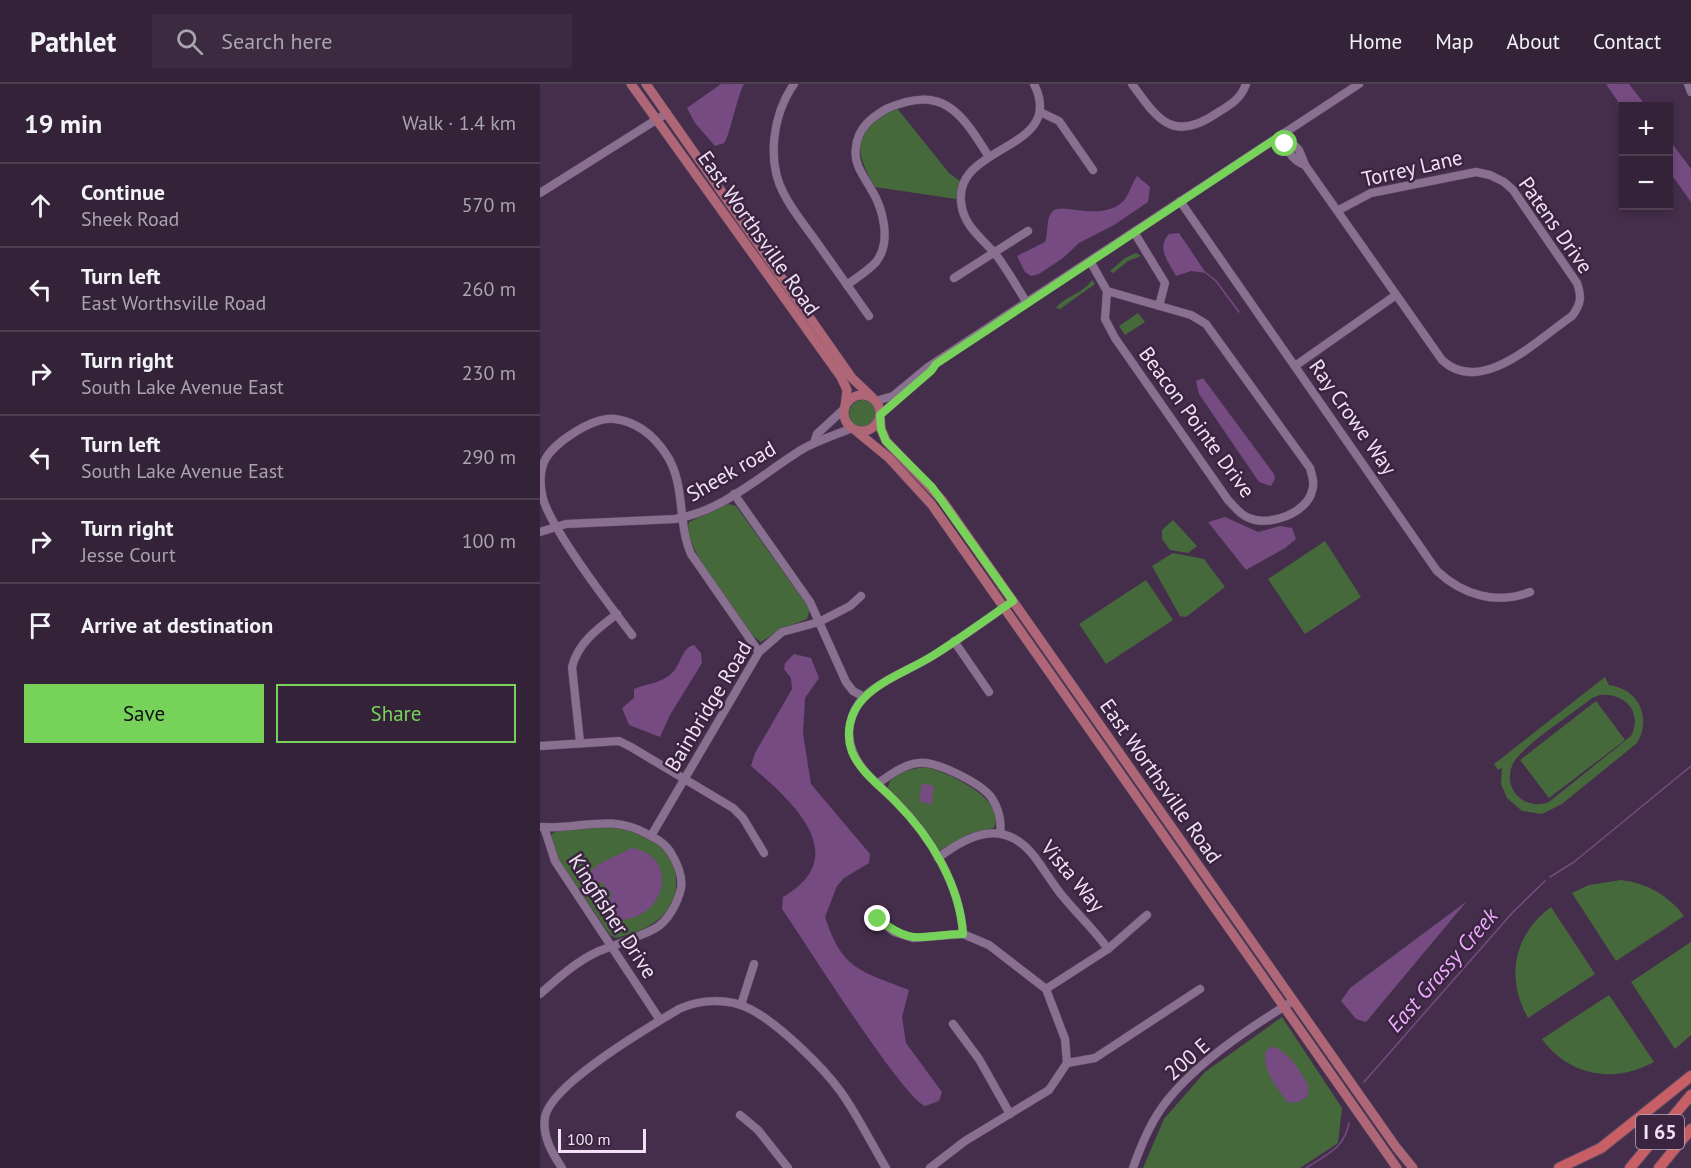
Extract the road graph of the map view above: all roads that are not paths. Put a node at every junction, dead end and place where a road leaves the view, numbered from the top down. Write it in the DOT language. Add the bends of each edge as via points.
graph roads {
  1 [pos="631,84"];
  2 [pos="646,84"];
  3 [pos="794,84"];
  4 [pos="1034,84"];
  5 [pos="1132,84"];
  6 [pos="1246,84"];
  7 [pos="1359,84"];
  8 [pos="1688,84"];
  9 [pos="1691,92"];
  10 [pos="1040,112"];
  11 [pos="667,113"];
  12 [pos="656,120"];
  13 [pos="1283,134"];
  14 [pos="989,157"];
  15 [pos="1093,170"];
  16 [pos="1497,178"];
  17 [pos="540,193"];
  18 [pos="1180,201"];
  19 [pos="1337,211"];
  20 [pos="1028,231"];
  21 [pos="1134,232"];
  22 [pos="995,254"];
  23 [pos="1090,261"];
  24 [pos="954,278"];
  25 [pos="847,285"];
  26 [pos="1107,291"];
  27 [pos="1396,295"];
  28 [pos="1027,303"];
  29 [pos="1159,306"];
  30 [pos="869,316"];
  31 [pos="936,364"];
  32 [pos="1295,366"];
  33 [pos="874,399"];
  34 [pos="845,408"];
  35 [pos="880,416"];
  36 [pos="853,429"];
  37 [pos="814,443"];
  38 [pos="734,494"];
  39 [pos="682,518"];
  40 [pos="556,526"];
  41 [pos="540,532"];
  42 [pos="1530,592"];
  43 [pos="861,596"];
  44 [pos="1013,601"];
  45 [pos="1003,608"];
  46 [pos="617,614"];
  47 [pos="819,622"];
  48 [pos="632,635"];
  49 [pos="954,641"];
  50 [pos="759,652"];
  51 [pos="989,692"];
  52 [pos="864,697"];
  53 [pos="579,742"];
  54 [pos="540,746"];
  55 [pos="684,779"];
  56 [pos="877,784"];
  57 [pos="542,827"];
  58 [pos="1000,833"];
  59 [pos="651,836"];
  60 [pos="764,853"];
  61 [pos="938,858"];
  62 [pos="1147,915"];
  63 [pos="878,919"];
  64 [pos="963,934"];
  65 [pos="612,947"];
  66 [pos="1108,949"];
  67 [pos="754,964"];
  68 [pos="1046,989"];
  69 [pos="1200,989"];
  70 [pos="540,994"];
  71 [pos="1293,1000"];
  72 [pos="741,1005"];
  73 [pos="1283,1007"];
  74 [pos="660,1020"];
  75 [pos="953,1024"];
  76 [pos="1066,1063"];
  77 [pos="1691,1076"];
  78 [pos="1691,1095"];
  79 [pos="1010,1114"];
  80 [pos="740,1115"];
  81 [pos="1691,1129"];
  82 [pos="562,1168"];
  83 [pos="788,1168"];
  84 [pos="886,1168"];
  85 [pos="930,1168"];
  86 [pos="1133,1168"];
  87 [pos="1397,1168"];
  88 [pos="1413,1168"];
  89 [pos="1559,1168"];
  90 [pos="1630,1168"];
  91 [pos="1659,1168"];
  1 -- 12 [label="main road, East Worthsville Road"];
  2 -- 11 [label="main road, East Worthsville Road"];
  3 -- 25 [label="street" via="782,104 776,128 778,180 793,209"];
  4 -- 10 [label="street"];
  5 -- 6 [label="street" via="1156,117 1185,128 1198,126 1234,103"];
  7 -- 13 [label="street"];
  8 -- 9 [label="street"];
  10 -- 14 [label="street" via="1029,132"];
  10 -- 15 [label="street" via="1059,121"];
  11 -- 12 [label="street"];
  11 -- 33 [label="main road, East Worthsville Road" via="852,378"];
  12 -- 17 [label="street"];
  12 -- 34 [label="main road, East Worthsville Road" via="841,377 847,390"];
  13 -- 18 [label="street"];
  13 -- 19 [label="street" via="1293,157 1305,165"];
  14 -- 22 [label="street" via="967,176 961,206 968,223"];
  14 -- 25 [label="street" via="958,110 938,96 910,95 870,119 857,139 856,159 881,207 884,233 879,258"];
  16 -- 19 [label="street, Torrey Lane" via="1476,172 1371,193"];
  16 -- 27 [label="street, Patens Drive" via="1513,190 1570,273 1581,295 1572,316 1501,365 1464,374 1442,360"];
  18 -- 21 [label="street"];
  18 -- 32 [label="street, Ray Crowe Way"];
  19 -- 27 [label="street"];
  20 -- 22 [label="street"];
  21 -- 23 [label="street"];
  21 -- 29 [label="street" via="1165,283"];
  22 -- 24 [label="street"];
  22 -- 28 [label="street"];
  23 -- 26 [label="street"];
  23 -- 28 [label="street"];
  25 -- 30 [label="street"];
  26 -- 29 [label="street, Beacon Pointe Drive"];
  26 -- 29 [label="street, Beacon Pointe Drive" via="1105,319 1114,338 1228,500 1250,519 1277,520 1290,514 1312,494 1314,480 1300,452 1206,324 1191,315"];
  27 -- 32 [label="street"];
  28 -- 31 [label="street"];
  31 -- 33 [label="street" via="893,396"];
  31 -- 35 [label="street"];
  32 -- 42 [label="street, Ray Crowe Way" via="1437,571 1477,596 1507,598"];
  33 -- 34 [label="main road" via="856,396"];
  33 -- 35 [label="main road"];
  34 -- 36 [label="main road" via="844,418"];
  34 -- 37 [label="street, Sheek road" via="817,434"];
  35 -- 36 [label="main road" via="871,430"];
  35 -- 44 [label="main road, East Worthsville Road" via="886,441 932,487"];
  36 -- 37 [label="street, Sheek road"];
  36 -- 45 [label="main road, East Worthsville Road" via="869,439 921,491"];
  37 -- 38 [label="street, Sheek road"];
  38 -- 39 [label="street, Sheek road" via="712,508"];
  38 -- 47 [label="street" via="810,602"];
  39 -- 40 [label="street, Sheek road"];
  39 -- 40 [label="street" via="677,474 653,437 633,424 606,419 574,433 545,461 540,481 543,504"];
  39 -- 50 [label="street" via="691,554"];
  40 -- 41 [label="street, Sheek road"];
  40 -- 46 [label="street"];
  43 -- 47 [label="street, Bainbridge Road"];
  44 -- 45 [label="street"];
  44 -- 71 [label="main road, East Worthsville Road"];
  45 -- 49 [label="street"];
  45 -- 73 [label="main road, East Worthsville Road"];
  46 -- 48 [label="street"];
  46 -- 53 [label="street" via="589,637 572,667"];
  47 -- 50 [label="street, Bainbridge Road" via="782,632"];
  47 -- 52 [label="street" via="846,682"];
  49 -- 51 [label="street"];
  49 -- 52 [label="street"];
  50 -- 55 [label="street, Bainbridge Road"];
  52 -- 56 [label="street" via="848,730 859,764"];
  53 -- 54 [label="street"];
  53 -- 55 [label="street" via="619,741"];
  55 -- 59 [label="street, Bainbridge Road"];
  55 -- 60 [label="street" via="733,808"];
  56 -- 58 [label="street" via="907,766 933,763 991,797 1000,816"];
  56 -- 61 [label="street" via="900,805"];
  57 -- 59 [label="street" via="620,822"];
  57 -- 65 [label="street, Kingfisher Drive" via="555,861"];
  58 -- 61 [label="street" via="964,839"];
  58 -- 66 [label="street, Vista Way" via="1029,850"];
  59 -- 65 [label="street" via="662,841 678,865 681,885 677,902 654,929"];
  61 -- 64 [label="street" via="953,882"];
  62 -- 66 [label="street"];
  63 -- 64 [label="street" via="894,932 913,938"];
  64 -- 68 [label="street" via="989,945"];
  65 -- 70 [label="street" via="582,960"];
  65 -- 74 [label="street, Kingfisher Drive"];
  66 -- 68 [label="street"];
  67 -- 72 [label="street"];
  68 -- 76 [label="street" via="1065,1039"];
  69 -- 76 [label="street" via="1095,1058"];
  71 -- 73 [label="street, 200 E"];
  71 -- 88 [label="main road, East Worthsville Road"];
  72 -- 74 [label="street" via="702,1002"];
  72 -- 84 [label="street" via="790,1039 841,1092"];
  73 -- 86 [label="street, 200 E" via="1201,1066 1166,1102 1143,1140"];
  73 -- 87 [label="main road, East Worthsville Road"];
  74 -- 82 [label="street" via="561,1091 545,1116 546,1137"];
  75 -- 79 [label="street" via="979,1059"];
  76 -- 79 [label="street" via="1049,1090"];
  77 -- 89 [label="highway" via="1601,1148"];
  78 -- 90 [label="highway, I 65"];
  79 -- 85 [label="street"];
  80 -- 83 [label="street" via="758,1130"];
  81 -- 91 [label="highway, I 65"];
}
